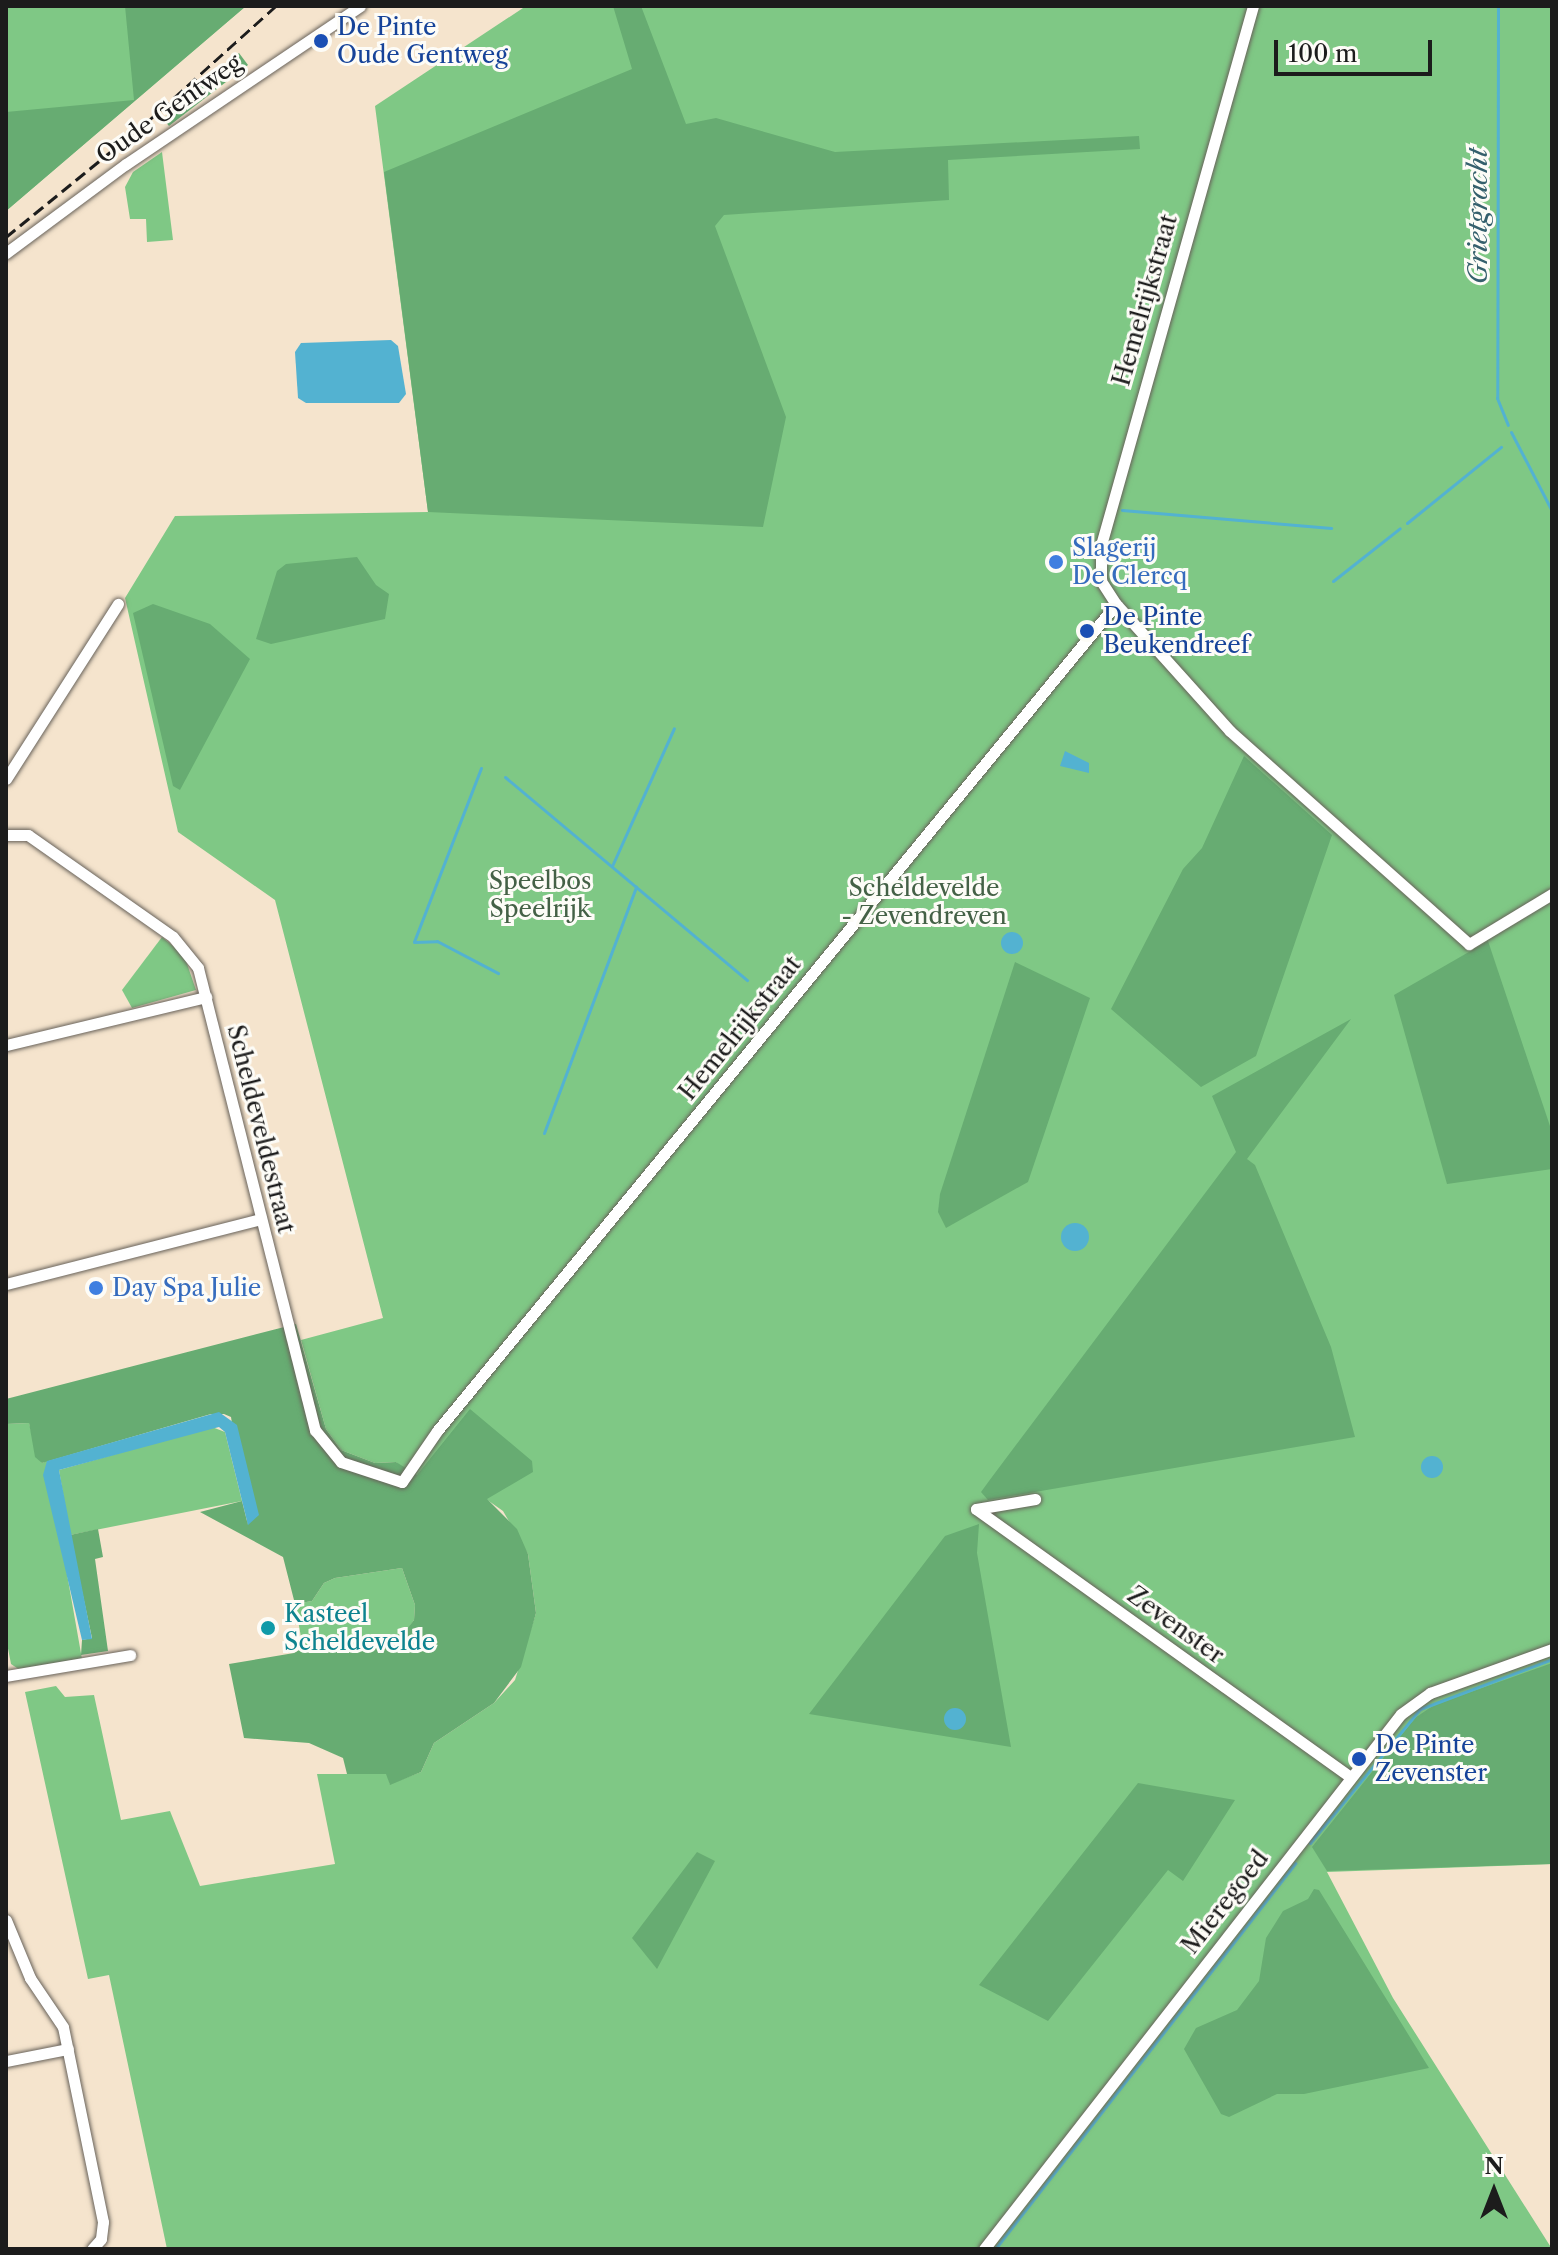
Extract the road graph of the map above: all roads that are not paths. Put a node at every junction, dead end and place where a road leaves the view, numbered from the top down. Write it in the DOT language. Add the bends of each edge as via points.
graph roads {
  1 [pos="360,6"];
  2 [pos="1253,6"];
  3 [pos="6,253"];
  4 [pos="118,604"];
  5 [pos="1116,604"];
  6 [pos="6,779"];
  7 [pos="6,835"];
  8 [pos="1552,894"];
  9 [pos="206,997"];
  10 [pos="6,1045"];
  11 [pos="261,1219"];
  12 [pos="6,1284"];
  13 [pos="402,1482"];
  14 [pos="1035,1499"];
  15 [pos="1552,1649"];
  16 [pos="130,1655"];
  17 [pos="7,1673"];
  18 [pos="1350,1777"];
  19 [pos="6,1920"];
  20 [pos="68,2049"];
  21 [pos="6,2061"];
  22 [pos="92,2249"];
  23 [pos="984,2249"];
  1 -- 3 [label="street, Oude Gentweg" via="126,164"];
  2 -- 5 [label="street, Hemelrijkstraat" via="1101,545 1101,581"];
  4 -- 6 [label="street"];
  5 -- 8 [label="street, Hemelrijkstraat" via="1230,731 1469,944"];
  5 -- 13 [label="street, Hemelrijkstraat" via="437,1431"];
  7 -- 9 [label="street, Scheldeveldestraat" via="28,835 173,937 198,968"];
  9 -- 10 [label="street"];
  9 -- 11 [label="street, Scheldeveldestraat"];
  11 -- 12 [label="street"];
  11 -- 13 [label="street, Scheldeveldestraat" via="319,1440 351,1467"];
  14 -- 18 [label="street, Zevenster" via="976,1509"];
  15 -- 18 [label="street, Mieregoed" via="1414,1701"];
  16 -- 17 [label="street"];
  18 -- 23 [label="street, Mieregoed"];
  19 -- 20 [label="street" via="30,1978 58,2013"];
  20 -- 21 [label="street"];
  20 -- 22 [label="street" via="103,2222 101,2239"];
}
